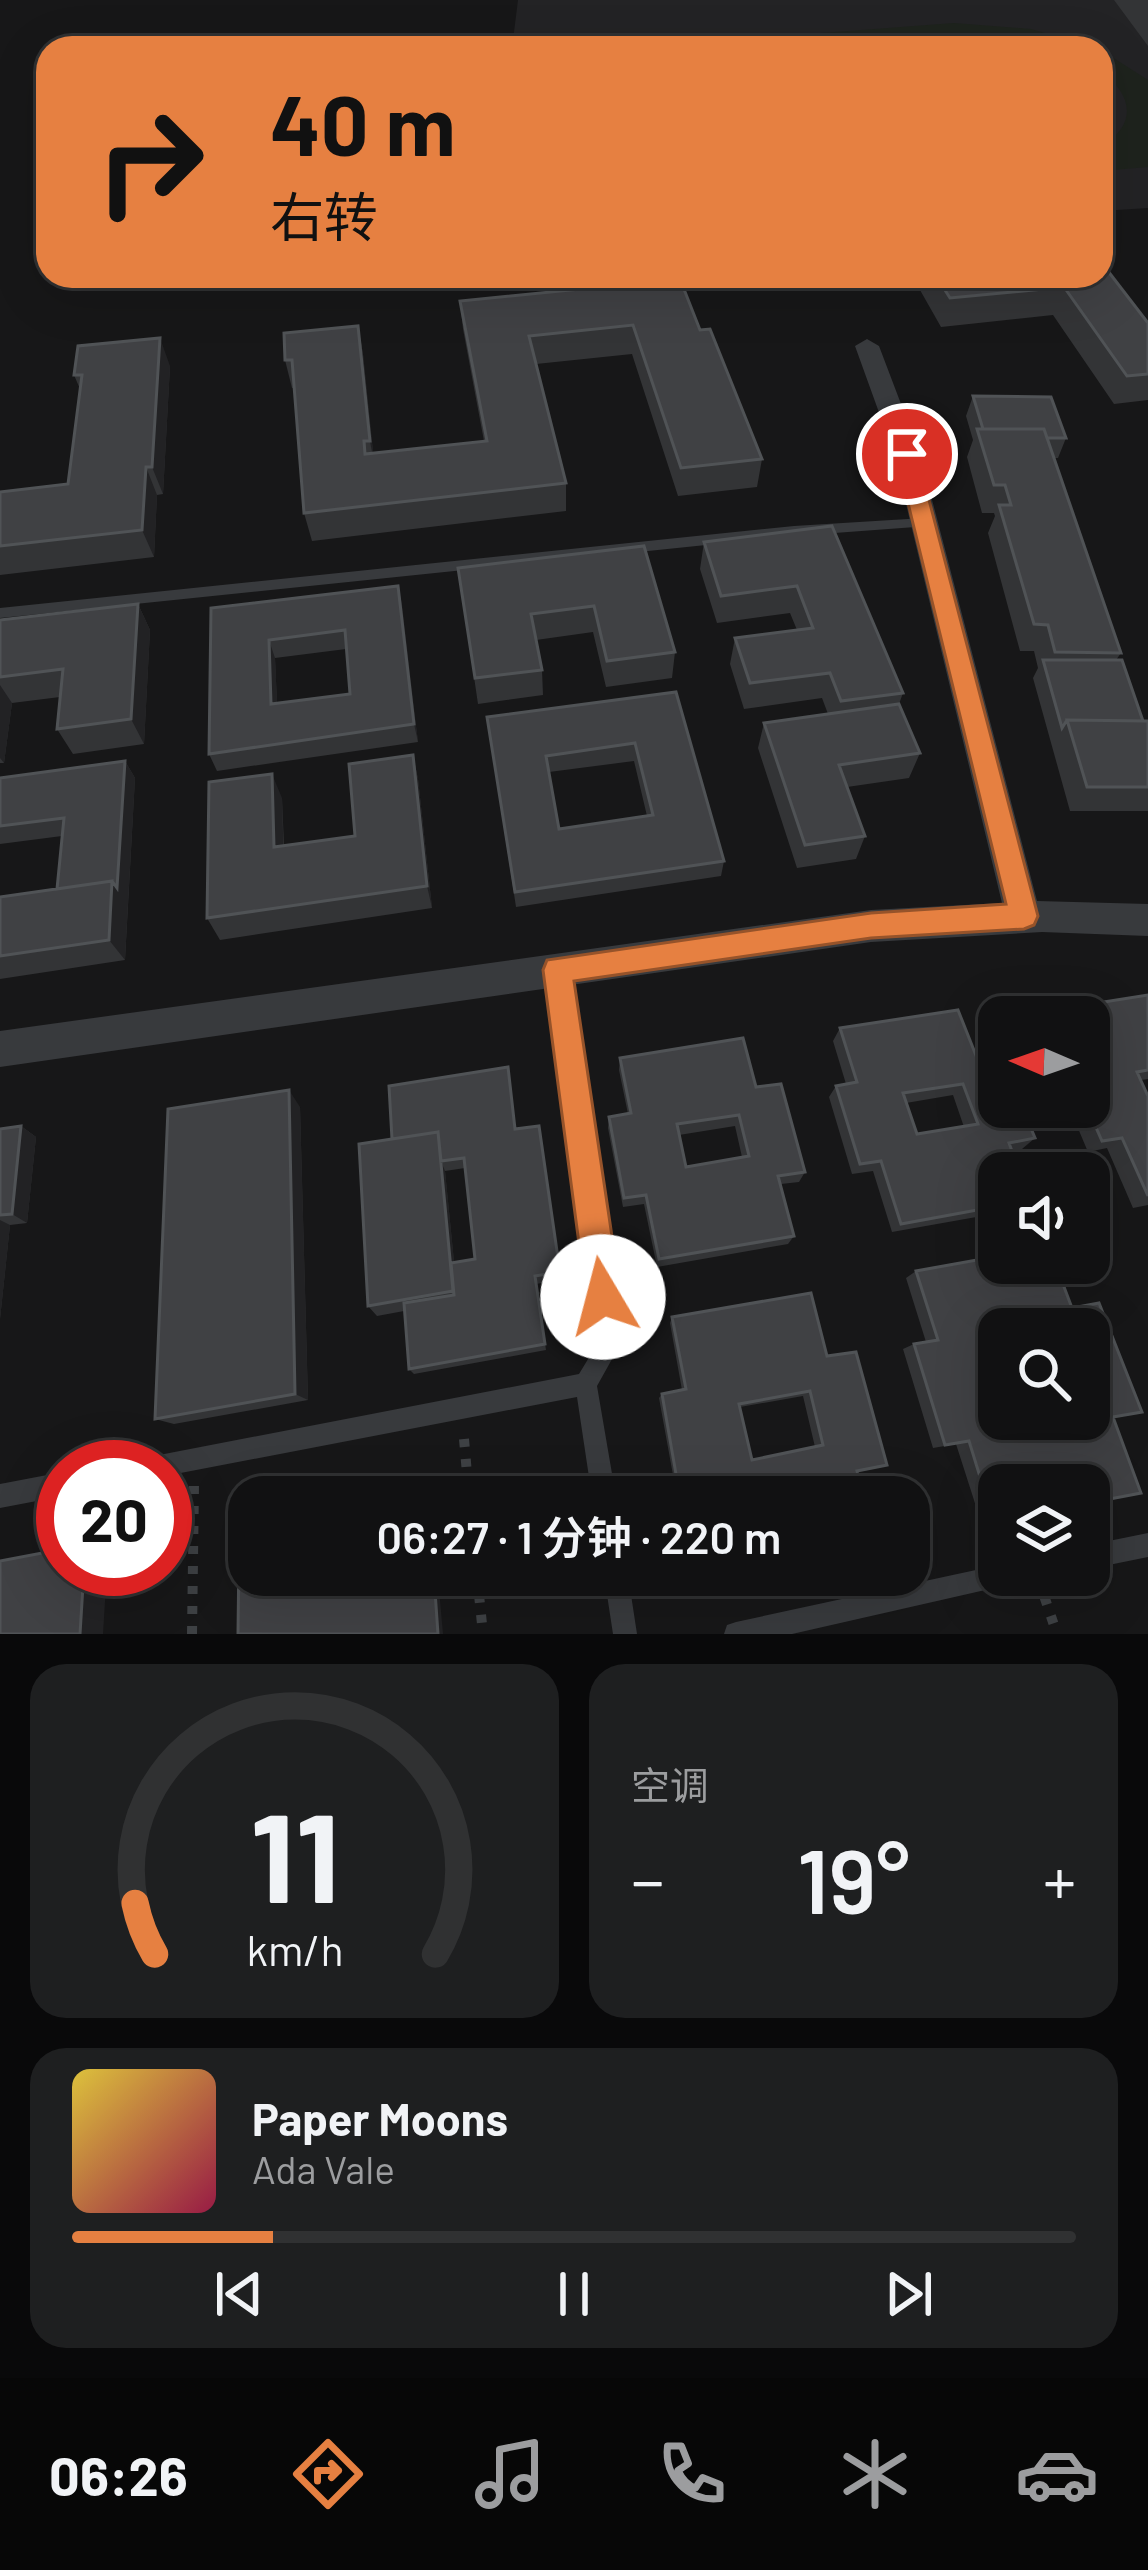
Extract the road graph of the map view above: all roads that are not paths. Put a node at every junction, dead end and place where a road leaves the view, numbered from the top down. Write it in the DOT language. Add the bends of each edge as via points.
graph roads {
  1 [pos="867,346"];
  2 [pos="924,523"];
  3 [pos="0,614"];
  4 [pos="1024,916"];
  5 [pos="1148,920"];
  6 [pos="557,970"];
  7 [pos="0,1049"];
  8 [pos="586,1384"];
  9 [pos="192,1460"];
  10 [pos="601,1476"];
  11 [pos="36,1489"];
  12 [pos="0,1496"];
  13 [pos="1148,1545"];
  14 [pos="1110,1553"];
  15 [pos="978,1582"];
  16 [pos="619,1596"];
  17 [pos="625,1634"];
  18 [pos="736,1634"];
  1 -- 2 [label="street"];
  2 -- 3 [label="lane"];
  2 -- 4 [label="street"];
  4 -- 5 [label="street"];
  4 -- 6 [label="street" via="871,926"];
  6 -- 7 [label="street"];
  6 -- 8 [label="lane" via="610,1343"];
  8 -- 9 [label="lane"];
  8 -- 10 [label="lane"];
  11 -- 12 [label="lane"];
  13 -- 14 [label="lane"];
  15 -- 18 [label="lane"];
  16 -- 17 [label="lane"];
}
